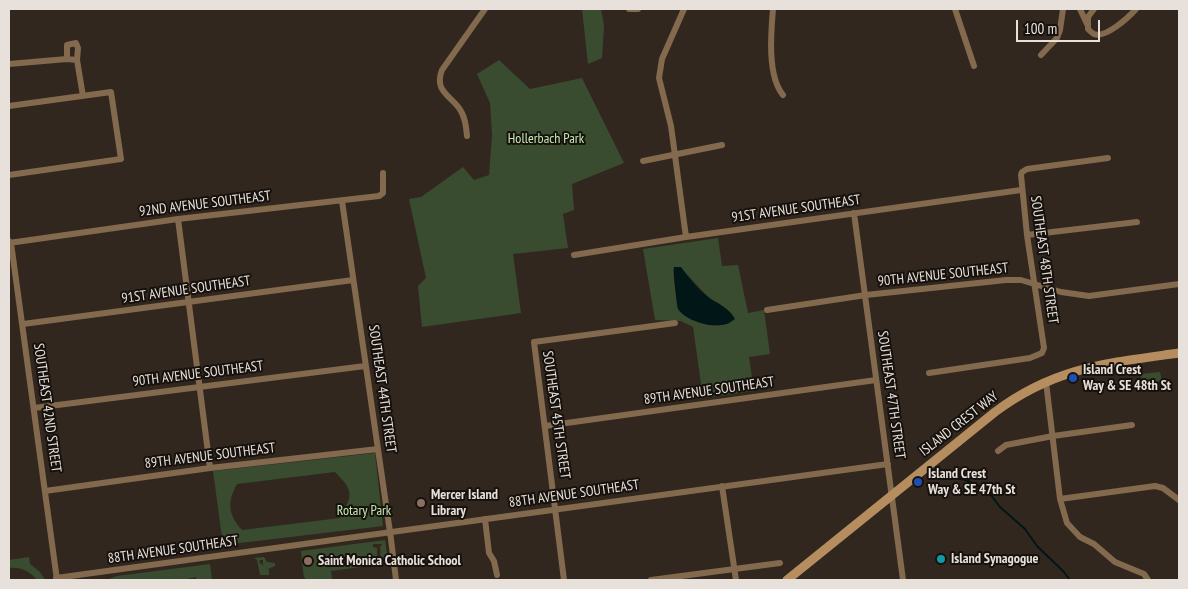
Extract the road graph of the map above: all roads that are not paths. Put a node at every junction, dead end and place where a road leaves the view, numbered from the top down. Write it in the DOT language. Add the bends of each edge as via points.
graph roads {
  1 [pos="485,9"];
  2 [pos="629,9"];
  3 [pos="638,9"];
  4 [pos="684,9"];
  5 [pos="773,9"];
  6 [pos="955,9"];
  7 [pos="1063,9"];
  8 [pos="1080,9"];
  9 [pos="1094,9"];
  10 [pos="1136,9"];
  11 [pos="1087,24"];
  12 [pos="1041,55"];
  13 [pos="67,58"];
  14 [pos="77,60"];
  15 [pos="9,64"];
  16 [pos="974,66"];
  17 [pos="783,95"];
  18 [pos="83,96"];
  19 [pos="9,106"];
  20 [pos="467,136"];
  21 [pos="722,145"];
  22 [pos="676,153"];
  23 [pos="1108,158"];
  24 [pos="643,161"];
  25 [pos="383,173"];
  26 [pos="9,176"];
  27 [pos="1021,190"];
  28 [pos="342,201"];
  29 [pos="854,213"];
  30 [pos="178,219"];
  31 [pos="1138,222"];
  32 [pos="1027,235"];
  33 [pos="686,237"];
  34 [pos="10,242"];
  35 [pos="574,255"];
  36 [pos="353,280"];
  37 [pos="1034,283"];
  38 [pos="1179,284"];
  39 [pos="866,295"];
  40 [pos="189,302"];
  41 [pos="767,310"];
  42 [pos="675,323"];
  43 [pos="23,324"];
  44 [pos="1179,353"];
  45 [pos="365,366"];
  46 [pos="929,373"];
  47 [pos="876,380"];
  48 [pos="1046,382"];
  49 [pos="200,387"];
  50 [pos="34,408"];
  51 [pos="1132,425"];
  52 [pos="545,426"];
  53 [pos="1053,436"];
  54 [pos="378,449"];
  55 [pos="998,451"];
  56 [pos="888,464"];
  57 [pos="210,468"];
  58 [pos="722,486"];
  59 [pos="45,491"];
  60 [pos="893,495"];
  61 [pos="1060,499"];
  62 [pos="1179,500"];
  63 [pos="556,509"];
  64 [pos="485,519"];
  65 [pos="390,533"];
  66 [pos="780,563"];
  67 [pos="734,569"];
  68 [pos="497,575"];
  69 [pos="57,579"];
  70 [pos="396,580"];
  71 [pos="564,580"];
  72 [pos="651,580"];
  73 [pos="736,580"];
  74 [pos="787,580"];
  75 [pos="903,580"];
  76 [pos="1148,580"];
  1 -- 20 [label="street" via="440,77 442,91 464,117"];
  2 -- 3 [label="street"];
  4 -- 22 [label="street" via="659,70"];
  5 -- 17 [label="street" via="774,75"];
  6 -- 16 [label="street"];
  7 -- 12 [label="street" via="1057,38"];
  8 -- 11 [label="street"];
  9 -- 11 [label="street"];
  10 -- 11 [label="street" via="1120,24 1100,35 1093,34"];
  13 -- 14 [label="street"];
  13 -- 14 [label="street" via="67,45 76,42"];
  13 -- 15 [label="street"];
  14 -- 18 [label="street"];
  18 -- 19 [label="street"];
  18 -- 26 [label="street" via="111,92 121,159"];
  21 -- 22 [label="street"];
  22 -- 24 [label="street"];
  22 -- 33 [label="street"];
  23 -- 27 [label="street, SOUTHEAST 48TH STREET" via="1027,169 1022,172"];
  25 -- 28 [label="street, 92ND AVENUE SOUTHEAST" via="383,193 379,196"];
  27 -- 29 [label="street, 91ST AVENUE SOUTHEAST"];
  27 -- 32 [label="street, SOUTHEAST 48TH STREET"];
  28 -- 30 [label="street, 92ND AVENUE SOUTHEAST"];
  28 -- 36 [label="street, SOUTHEAST 44TH STREET"];
  29 -- 33 [label="street, 91ST AVENUE SOUTHEAST"];
  29 -- 39 [label="street, SOUTHEAST 47TH STREET"];
  30 -- 34 [label="street, 92ND AVENUE SOUTHEAST"];
  30 -- 40 [label="street"];
  31 -- 32 [label="street"];
  32 -- 37 [label="street, SOUTHEAST 48TH STREET"];
  33 -- 35 [label="street, 91ST AVENUE SOUTHEAST"];
  34 -- 43 [label="street, SOUTHEAST 42ND STREET"];
  36 -- 40 [label="street, 91ST AVENUE SOUTHEAST"];
  36 -- 45 [label="street, SOUTHEAST 44TH STREET"];
  37 -- 38 [label="street, 90TH AVENUE SOUTHEAST" via="1061,292 1089,296"];
  37 -- 39 [label="street, 90TH AVENUE SOUTHEAST" via="1014,279"];
  37 -- 46 [label="street, SOUTHEAST 48TH STREET" via="1044,348 1042,353 1030,358"];
  39 -- 41 [label="street, 90TH AVENUE SOUTHEAST"];
  39 -- 47 [label="street, SOUTHEAST 47TH STREET"];
  40 -- 43 [label="street, 91ST AVENUE SOUTHEAST"];
  40 -- 49 [label="street"];
  42 -- 52 [label="street, SOUTHEAST 45TH STREET" via="534,342"];
  43 -- 50 [label="street, SOUTHEAST 42ND STREET"];
  44 -- 48 [label="main road, ISLAND CREST WAY" via="1095,366"];
  45 -- 49 [label="street, 90TH AVENUE SOUTHEAST"];
  45 -- 54 [label="street, SOUTHEAST 44TH STREET"];
  47 -- 52 [label="street, 89TH AVENUE SOUTHEAST"];
  47 -- 56 [label="street, SOUTHEAST 47TH STREET"];
  48 -- 53 [label="street"];
  48 -- 60 [label="main road, ISLAND CREST WAY" via="1002,408"];
  49 -- 50 [label="street, 90TH AVENUE SOUTHEAST"];
  49 -- 57 [label="street"];
  50 -- 59 [label="street, SOUTHEAST 42ND STREET"];
  51 -- 53 [label="street"];
  52 -- 63 [label="street, SOUTHEAST 45TH STREET"];
  53 -- 55 [label="street" via="1006,445"];
  53 -- 61 [label="street"];
  54 -- 57 [label="street, 89TH AVENUE SOUTHEAST"];
  54 -- 65 [label="street, SOUTHEAST 44TH STREET"];
  56 -- 58 [label="street, 88TH AVENUE SOUTHEAST"];
  56 -- 60 [label="street, SOUTHEAST 47TH STREET"];
  57 -- 59 [label="street, 89TH AVENUE SOUTHEAST"];
  58 -- 63 [label="street, 88TH AVENUE SOUTHEAST"];
  58 -- 67 [label="street"];
  59 -- 69 [label="street, SOUTHEAST 42ND STREET"];
  60 -- 74 [label="main road, ISLAND CREST WAY"];
  60 -- 75 [label="street, SOUTHEAST 47TH STREET"];
  61 -- 62 [label="street" via="1155,486"];
  61 -- 76 [label="street" via="1067,523 1080,537 1115,562 1144,574"];
  63 -- 64 [label="street, 88TH AVENUE SOUTHEAST"];
  63 -- 71 [label="street, SOUTHEAST 45TH STREET"];
  64 -- 65 [label="street, 88TH AVENUE SOUTHEAST"];
  64 -- 68 [label="street" via="489,552"];
  65 -- 69 [label="street, 88TH AVENUE SOUTHEAST"];
  65 -- 70 [label="street, SOUTHEAST 44TH STREET"];
  66 -- 67 [label="street"];
  67 -- 72 [label="street"];
  67 -- 73 [label="street"];
}
